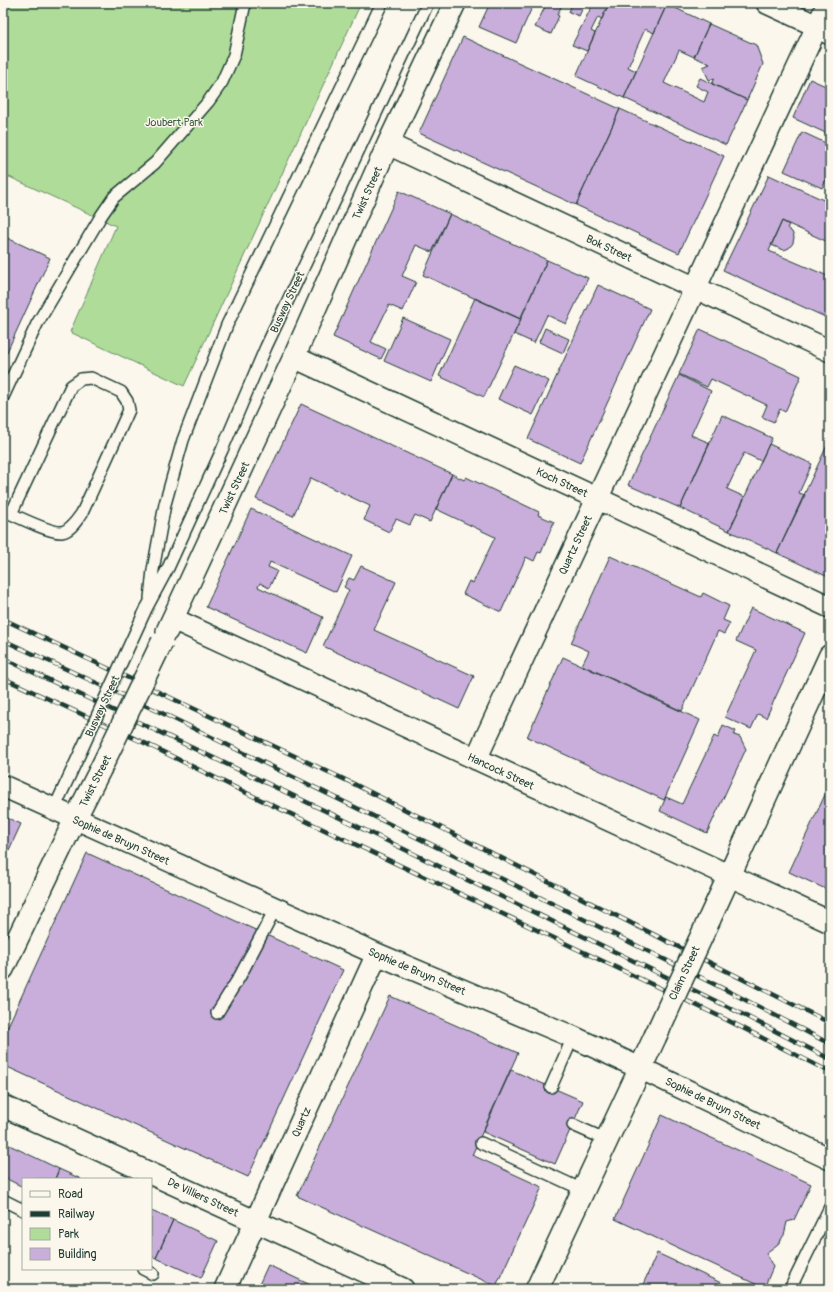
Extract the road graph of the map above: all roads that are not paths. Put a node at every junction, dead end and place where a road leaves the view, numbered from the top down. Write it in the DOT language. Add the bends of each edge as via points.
graph roads {
  1 [pos="245,3"];
  2 [pos="382,3"];
  3 [pos="428,3"];
  4 [pos="455,3"];
  5 [pos="767,3"];
  6 [pos="828,3"];
  7 [pos="824,30"];
  8 [pos="388,144"];
  9 [pos="695,288"];
  10 [pos="830,351"];
  11 [pos="294,358"];
  12 [pos="3,396"];
  13 [pos="596,498"];
  14 [pos="7,512"];
  15 [pos="148,606"];
  16 [pos="830,607"];
  17 [pos="173,619"];
  18 [pos="830,656"];
  19 [pos="476,759"];
  20 [pos="3,786"];
  21 [pos="54,809"];
  22 [pos="75,819"];
  23 [pos="729,876"];
  24 [pos="275,909"];
  25 [pos="830,922"];
  26 [pos="377,954"];
  27 [pos="3,969"];
  28 [pos="217,1013"];
  29 [pos="573,1037"];
  30 [pos="640,1068"];
  31 [pos="551,1087"];
  32 [pos="3,1106"];
  33 [pos="573,1125"];
  34 [pos="607,1140"];
  35 [pos="481,1143"];
  36 [pos="830,1159"];
  37 [pos="584,1190"];
  38 [pos="3,1200"];
  39 [pos="830,1207"];
  40 [pos="22,1210"];
  41 [pos="256,1221"];
  42 [pos="225,1289"];
  43 [pos="403,1289"];
  44 [pos="537,1289"];
  45 [pos="790,1289"];
  1 -- 12 [label="lane" via="234,55 222,82 155,163 114,197 100,216 37,324"];
  2 -- 15 [label="lane, Busway Street" via="227,325 183,440 166,504"];
  3 -- 15 [label="lane, Busway Street" via="266,347 168,568"];
  4 -- 8 [label="street, Twist Street"];
  5 -- 7 [label="street"];
  6 -- 7 [label="street"];
  7 -- 9 [label="street, Quartz Street"];
  8 -- 9 [label="street, Bok Street"];
  8 -- 11 [label="street, Twist Street"];
  9 -- 10 [label="street, Bok Street"];
  9 -- 13 [label="street, Quartz Street"];
  11 -- 13 [label="street, Koch Street"];
  11 -- 17 [label="street, Twist Street"];
  13 -- 16 [label="street, Koch Street"];
  13 -- 19 [label="street, Quartz Street"];
  14 -- 14 [label="lane" via="51,531 62,532 72,527 82,513 129,410 128,401 121,392 91,378 81,379 70,386"];
  15 -- 21 [label="lane, Busway Street, bridge"];
  17 -- 19 [label="street, Hancock Street"];
  17 -- 22 [label="street, Twist Street, bridge"];
  18 -- 23 [label="street, Claim Street"];
  19 -- 23 [label="street, Hancock Street"];
  20 -- 21 [label="street, Sophie de Bruyn Street"];
  21 -- 22 [label="street, Sophie de Bruyn Street"];
  22 -- 24 [label="street, Sophie de Bruyn Street"];
  22 -- 27 [label="street, Twist Street"];
  23 -- 25 [label="street, Hancock Street"];
  23 -- 30 [label="street, Claim Street, bridge"];
  24 -- 26 [label="street, Sophie de Bruyn Street"];
  24 -- 28 [label="lane" via="240,976"];
  26 -- 29 [label="street, Sophie de Bruyn Street"];
  26 -- 41 [label="street, Quartz"];
  29 -- 30 [label="street, Sophie de Bruyn Street"];
  29 -- 31 [label="lane"];
  30 -- 34 [label="street, Claim Street"];
  30 -- 36 [label="street, Sophie de Bruyn Street"];
  32 -- 41 [label="street, De Villiers Street"];
  33 -- 34 [label="lane"];
  34 -- 37 [label="street, Claim Street"];
  35 -- 37 [label="lane"];
  37 -- 44 [label="street, Claim Street"];
  38 -- 40 [label="lane"];
  39 -- 45 [label="lane"];
  41 -- 42 [label="street, Quartz"];
  41 -- 43 [label="street, De Villiers Street"];
}
